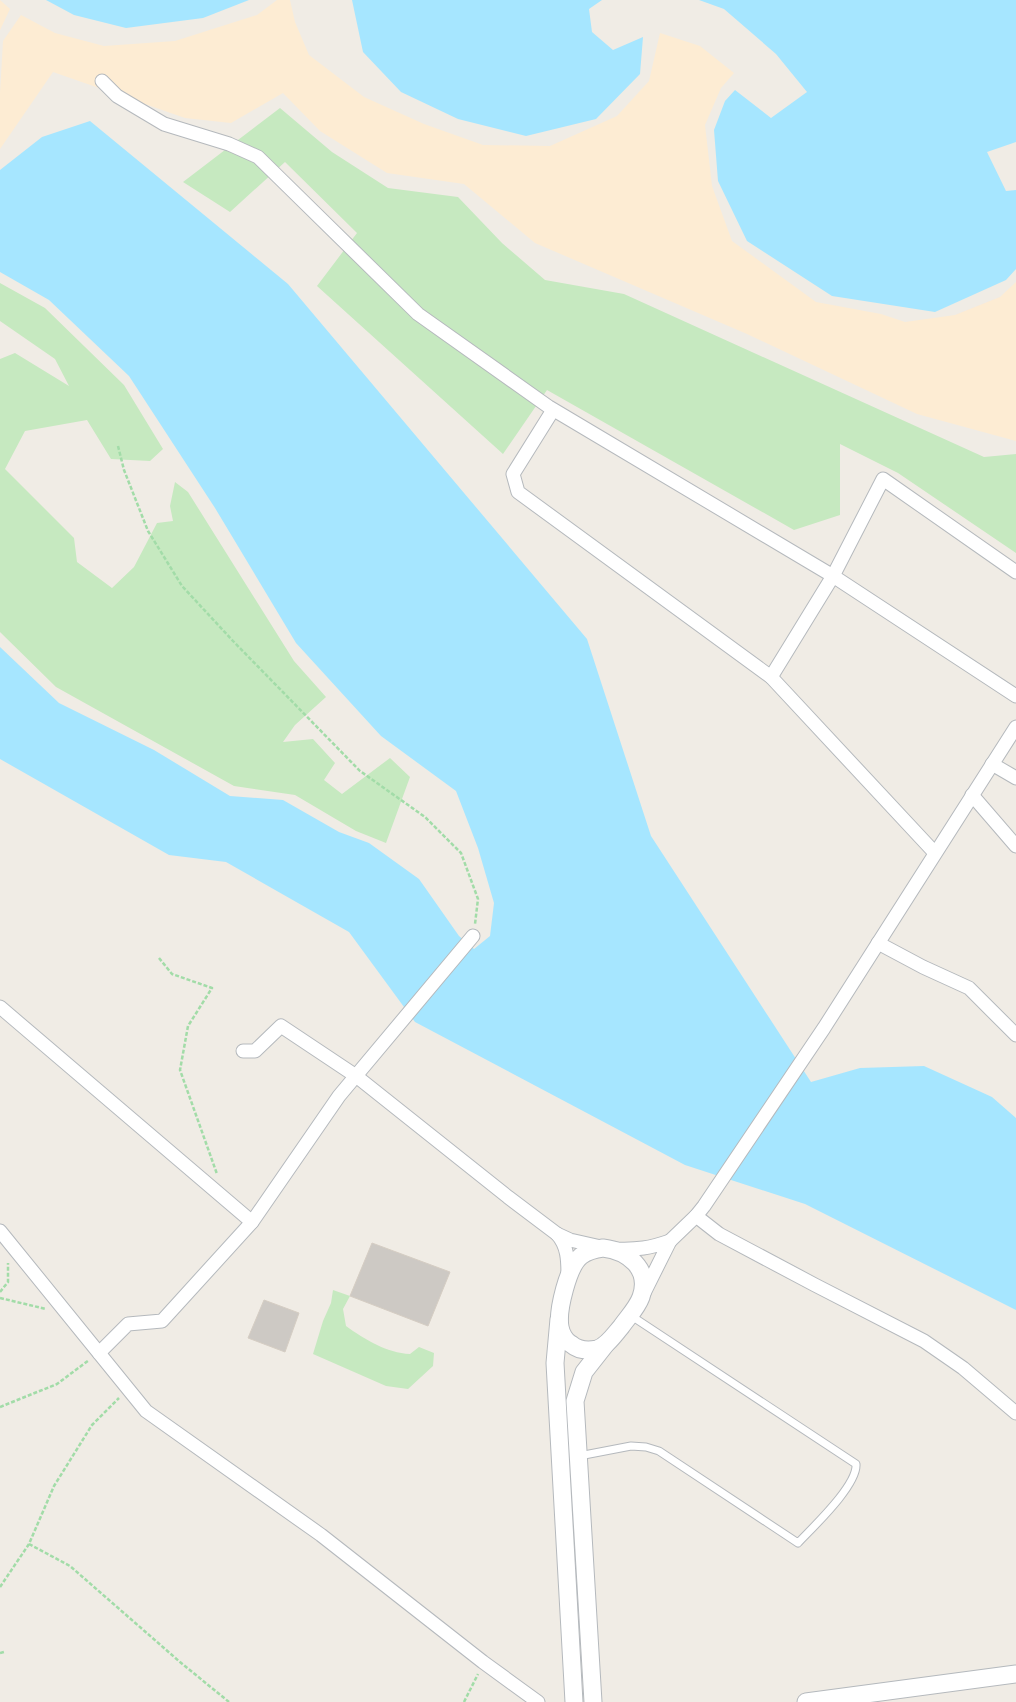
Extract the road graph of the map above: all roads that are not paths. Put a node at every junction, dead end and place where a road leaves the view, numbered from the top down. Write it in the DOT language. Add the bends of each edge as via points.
graph roads {
  1 [pos="102,81"];
  2 [pos="553,410"];
  3 [pos="1016,572"];
  4 [pos="833,576"];
  5 [pos="771,677"];
  6 [pos="1016,696"];
  7 [pos="1016,727"];
  8 [pos="992,764"];
  9 [pos="1016,778"];
  10 [pos="972,795"];
  11 [pos="1016,846"];
  12 [pos="935,853"];
  13 [pos="473,936"];
  14 [pos="878,943"];
  15 [pos="0,1007"];
  16 [pos="1016,1035"];
  17 [pos="243,1051"];
  18 [pos="356,1076"];
  19 [pos="696,1216"];
  20 [pos="252,1222"];
  21 [pos="557,1234"];
  22 [pos="4,1236"];
  23 [pos="670,1241"];
  24 [pos="609,1248"];
  25 [pos="568,1277"];
  26 [pos="642,1296"];
  27 [pos="630,1315"];
  28 [pos="559,1319"];
  29 [pos="606,1344"];
  30 [pos="99,1354"];
  31 [pos="1016,1413"];
  32 [pos="579,1456"];
  33 [pos="1016,1674"];
  34 [pos="538,1702"];
  35 [pos="574,1702"];
  36 [pos="593,1702"];
  37 [pos="806,1702"];
  1 -- 2 [label="street" via="117,96 164,124 228,144 258,157 418,314"];
  2 -- 4 [label="street"];
  2 -- 5 [label="street" via="513,474 518,492"];
  3 -- 4 [label="street" via="884,479"];
  4 -- 5 [label="street"];
  4 -- 6 [label="street"];
  5 -- 12 [label="street"];
  7 -- 8 [label="street"];
  8 -- 9 [label="street"];
  8 -- 10 [label="street"];
  10 -- 11 [label="street"];
  10 -- 12 [label="street"];
  12 -- 14 [label="street"];
  13 -- 18 [label="street"];
  14 -- 16 [label="street" via="969,988"];
  14 -- 19 [label="street" via="824,1028"];
  15 -- 20 [label="street"];
  17 -- 18 [label="street" via="255,1051 281,1026"];
  18 -- 20 [label="street" via="339,1096"];
  18 -- 21 [label="street"];
  19 -- 23 [label="street"];
  19 -- 31 [label="street" via="719,1234 924,1341 963,1368"];
  20 -- 30 [label="street" via="162,1321 128,1324"];
  21 -- 24 [label="street" via="570,1240"];
  21 -- 25 [label="street" via="565,1247"];
  22 -- 30 [label="street"];
  23 -- 24 [label="street" via="636,1250"];
  23 -- 26 [label="street"];
  24 -- 25 [label="street" via="592,1250 581,1256 573,1265"];
  24 -- 26 [label="street" via="626,1254 635,1262 641,1273"];
  25 -- 28 [label="street"];
  26 -- 27 [label="street"];
  27 -- 29 [label="street"];
  27 -- 32 [label="lane" via="856,1464 852,1480 828,1513 798,1543 659,1451 631,1446"];
  28 -- 29 [label="street" via="560,1329 569,1344 587,1350 597,1349"];
  28 -- 35 [label="street" via="555,1363"];
  29 -- 32 [label="street" via="584,1372 578,1386 575,1401"];
  30 -- 34 [label="street" via="146,1411 321,1535"];
  32 -- 36 [label="street"];
  33 -- 37 [label="street"];
}
